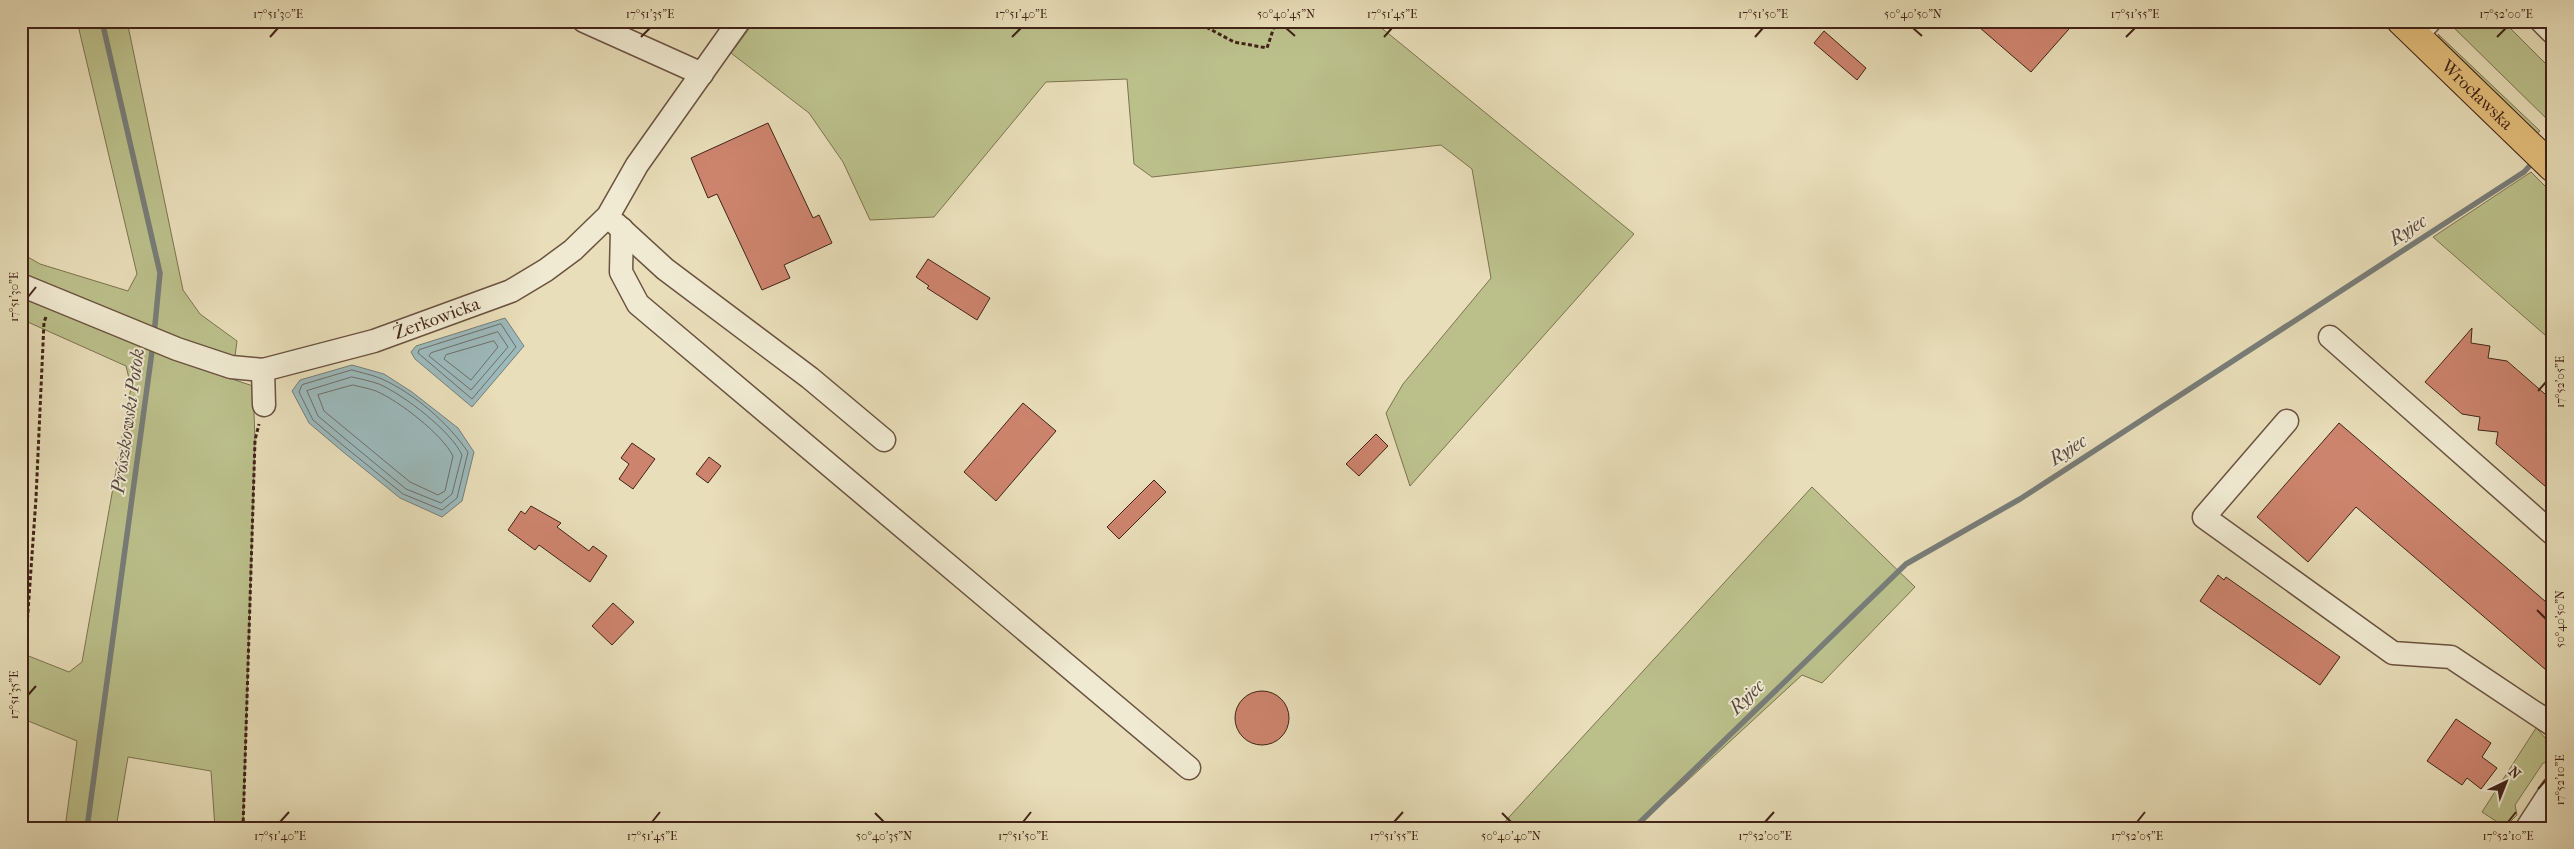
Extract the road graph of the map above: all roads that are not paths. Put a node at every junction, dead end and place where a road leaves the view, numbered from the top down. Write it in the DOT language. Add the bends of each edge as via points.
graph roads {
  1 [pos="584,21"];
  2 [pos="739,21"];
  3 [pos="2541,21"];
  4 [pos="609,26"];
  5 [pos="2415,26"];
  6 [pos="2553,33"];
  7 [pos="702,74"];
  8 [pos="2542,158"];
  9 [pos="615,223"];
  10 [pos="21,285"];
  11 [pos="2330,337"];
  12 [pos="263,370"];
  13 [pos="264,405"];
  14 [pos="2287,421"];
  15 [pos="884,440"];
  16 [pos="2553,534"];
  17 [pos="2553,725"];
  18 [pos="1189,768"];
  19 [pos="2549,800"];
  20 [pos="2527,828"];
  1 -- 4 [label="street"];
  2 -- 7 [label="street, Żerkowicka"];
  3 -- 6 [label="street"];
  4 -- 7 [label="street"];
  5 -- 8 [label="main road, Wrocławska"];
  7 -- 9 [label="street, Żerkowicka" via="637,164"];
  9 -- 12 [label="street, Żerkowicka" via="511,291 374,341"];
  9 -- 15 [label="street" via="665,269 810,378"];
  9 -- 18 [label="street" via="622,272 638,304"];
  10 -- 12 [label="street, Żerkowicka" via="177,349 231,366"];
  11 -- 16 [label="street"];
  12 -- 13 [label="street"];
  14 -- 17 [label="street" via="2204,517 2393,653 2451,657"];
  19 -- 20 [label="street"];
}
